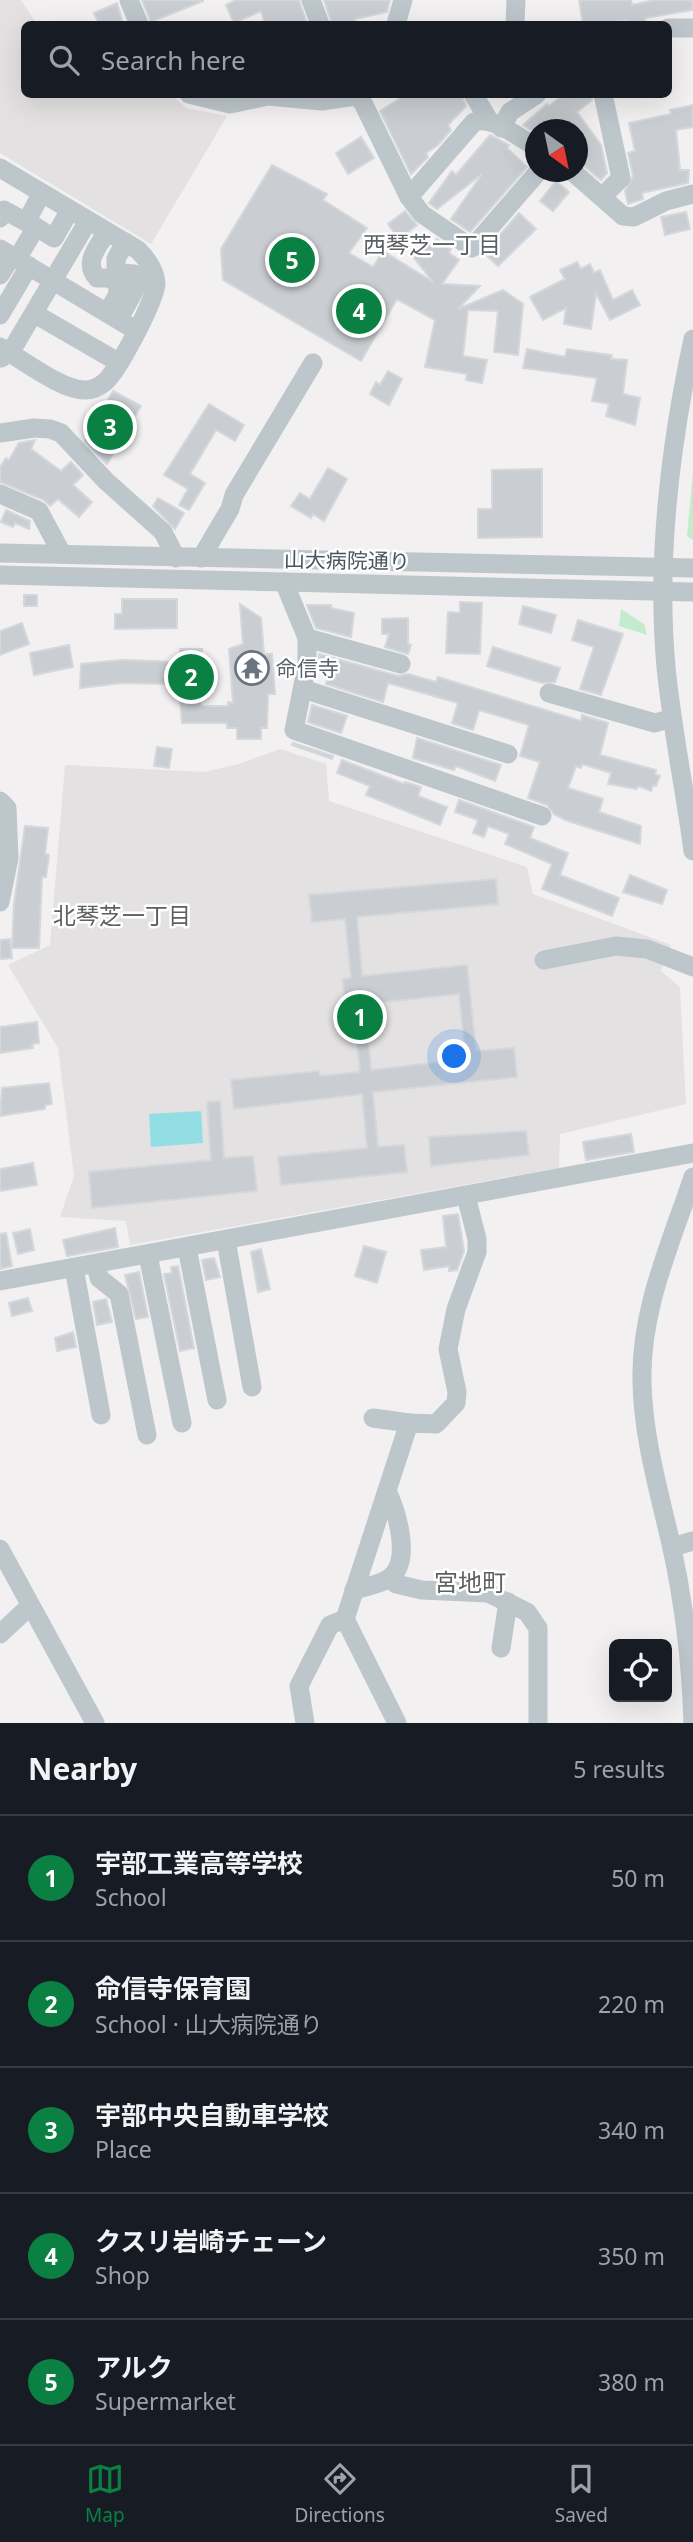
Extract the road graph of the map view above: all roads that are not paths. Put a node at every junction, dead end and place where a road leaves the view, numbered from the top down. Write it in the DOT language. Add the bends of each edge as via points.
graph roads {
  1 [pos="129,0"];
  2 [pos="311,0"];
  3 [pos="403,0"];
  4 [pos="516,0"];
  5 [pos="138,21"];
  6 [pos="319,21"];
  7 [pos="397,21"];
  8 [pos="515,21"];
  9 [pos="672,28"];
  10 [pos="693,28"];
  11 [pos="205,98"];
  12 [pos="258,98"];
  13 [pos="290,98"];
  14 [pos="342,98"];
  15 [pos="365,98"];
  16 [pos="476,98"];
  17 [pos="531,98"];
  18 [pos="604,98"];
  19 [pos="496,125"];
  20 [pos="525,141"];
  21 [pos="1,170"];
  22 [pos="529,182"];
  23 [pos="586,182"];
  24 [pos="42,193"];
  25 [pos="693,194"];
  26 [pos="603,196"];
  27 [pos="409,197"];
  28 [pos="70,210"];
  29 [pos="0,218"];
  30 [pos="88,221"];
  31 [pos="107,232"];
  32 [pos="125,242"];
  33 [pos="14,258"];
  34 [pos="0,275"];
  35 [pos="53,281"];
  36 [pos="0,314"];
  37 [pos="35,314"];
  38 [pos="113,316"];
  39 [pos="137,331"];
  40 [pos="693,339"];
  41 [pos="3,353"];
  42 [pos="118,362"];
  43 [pos="313,363"];
  44 [pos="0,433"];
  45 [pos="0,494"];
  46 [pos="0,553"];
  47 [pos="62,554"];
  48 [pos="176,558"];
  49 [pos="201,558"];
  50 [pos="665,568"];
  51 [pos="693,568"];
  52 [pos="0,575"];
  53 [pos="284,582"];
  54 [pos="665,592"];
  55 [pos="693,592"];
  56 [pos="307,638"];
  57 [pos="401,664"];
  58 [pos="303,688"];
  59 [pos="549,693"];
  60 [pos="673,718"];
  61 [pos="508,754"];
  62 [pos="0,802"];
  63 [pos="542,816"];
  64 [pos="693,851"];
  65 [pos="0,902"];
  66 [pos="544,960"];
  67 [pos="693,967"];
  68 [pos="693,1153"];
  69 [pos="693,1177"];
  70 [pos="466,1196"];
  71 [pos="226,1241"];
  72 [pos="187,1248"];
  73 [pos="148,1255"];
  74 [pos="96,1264"];
  75 [pos="74,1268"];
  76 [pos="0,1281"];
  77 [pos="252,1387"];
  78 [pos="217,1400"];
  79 [pos="101,1415"];
  80 [pos="373,1418"];
  81 [pos="182,1423"];
  82 [pos="409,1423"];
  83 [pos="147,1435"];
  84 [pos="387,1491"];
  85 [pos="693,1541"];
  86 [pos="672,1547"];
  87 [pos="0,1550"];
  88 [pos="391,1577"];
  89 [pos="354,1590"];
  90 [pos="508,1602"];
  91 [pos="30,1606"];
  92 [pos="345,1619"];
  93 [pos="0,1634"];
  94 [pos="502,1648"];
  95 [pos="95,1723"];
  96 [pos="305,1723"];
  97 [pos="397,1723"];
  98 [pos="538,1723"];
  99 [pos="693,1723"];
  1 -- 5 [label="street"];
  2 -- 6 [label="street"];
  3 -- 7 [label="street"];
  4 -- 8 [label="street"];
  9 -- 10 [label="street"];
  11 -- 12 [label="street" via="230,104"];
  13 -- 14 [label="street"];
  15 -- 27 [label="street"];
  16 -- 19 [label="street"];
  17 -- 19 [label="street"];
  18 -- 26 [label="street" via="621,178"];
  19 -- 20 [label="street"];
  19 -- 27 [label="street" via="482,119 474,122"];
  21 -- 24 [label="street"];
  22 -- 27 [label="street" via="472,248 422,214"];
  23 -- 26 [label="street"];
  24 -- 28 [label="street"];
  24 -- 29 [label="street" via="26,222 5,210"];
  25 -- 26 [label="street" via="634,217 614,210"];
  28 -- 30 [label="street"];
  28 -- 33 [label="street" via="54,238 36,228"];
  30 -- 31 [label="street"];
  30 -- 35 [label="street"];
  31 -- 32 [label="street"];
  31 -- 38 [label="street" via="90,269 97,278 119,284"];
  32 -- 38 [label="street" via="116,268 134,274 139,282"];
  32 -- 39 [label="street" via="144,256 156,282 153,301"];
  33 -- 34 [label="street"];
  33 -- 35 [label="street"];
  33 -- 36 [label="street"];
  35 -- 37 [label="street"];
  35 -- 38 [label="street"];
  37 -- 41 [label="street"];
  37 -- 42 [label="street"];
  38 -- 39 [label="street"];
  39 -- 42 [label="street"];
  40 -- 50 [label="street" via="671,449"];
  41 -- 42 [label="street" via="84,390 104,383"];
  43 -- 49 [label="street"];
  44 -- 48 [label="street" via="34,428 61,433 163,532"];
  45 -- 47 [label="street" via="39,511"];
  46 -- 47 [label="street, 山大病院通り"];
  47 -- 48 [label="street, 山大病院通り"];
  48 -- 49 [label="street, 山大病院通り"];
  49 -- 50 [label="street, 山大病院通り"];
  50 -- 51 [label="street, 山大病院通り"];
  50 -- 54 [label="street"];
  52 -- 53 [label="street, 山大病院通り"];
  53 -- 54 [label="street, 山大病院通り"];
  53 -- 56 [label="street"];
  54 -- 55 [label="street, 山大病院通り"];
  54 -- 60 [label="street" via="666,664"];
  56 -- 57 [label="street"];
  56 -- 58 [label="street"];
  58 -- 61 [label="street"];
  58 -- 63 [label="street" via="294,730"];
  59 -- 60 [label="street" via="655,723"];
  60 -- 64 [label="street"];
  62 -- 65 [label="street" via="7,808 9,858"];
  66 -- 67 [label="street" via="616,946 648,949"];
  68 -- 70 [label="street"];
  69 -- 86 [label="street" via="654,1289 642,1381 646,1424"];
  70 -- 71 [label="street"];
  70 -- 82 [label="street" via="477,1252 456,1309 448,1349 456,1403 436,1424"];
  71 -- 72 [label="street"];
  71 -- 77 [label="street"];
  72 -- 73 [label="street"];
  72 -- 78 [label="street"];
  73 -- 74 [label="street"];
  73 -- 81 [label="street"];
  74 -- 75 [label="street"];
  74 -- 83 [label="street" via="99,1278 120,1294"];
  75 -- 76 [label="street"];
  75 -- 79 [label="street"];
  80 -- 82 [label="street"];
  82 -- 84 [label="street"];
  84 -- 88 [label="street" via="397,1511 401,1541"];
  84 -- 89 [label="street"];
  85 -- 86 [label="street"];
  86 -- 99 [label="street" via="687,1638"];
  87 -- 91 [label="street"];
  88 -- 89 [label="street"];
  88 -- 90 [label="street" via="396,1584 422,1590 475,1590"];
  89 -- 92 [label="street"];
  90 -- 94 [label="street"];
  90 -- 98 [label="street" via="527,1612 538,1628"];
  91 -- 93 [label="street"];
  91 -- 95 [label="street"];
  92 -- 96 [label="street" via="330,1625 299,1686"];
  92 -- 97 [label="street"];
}
